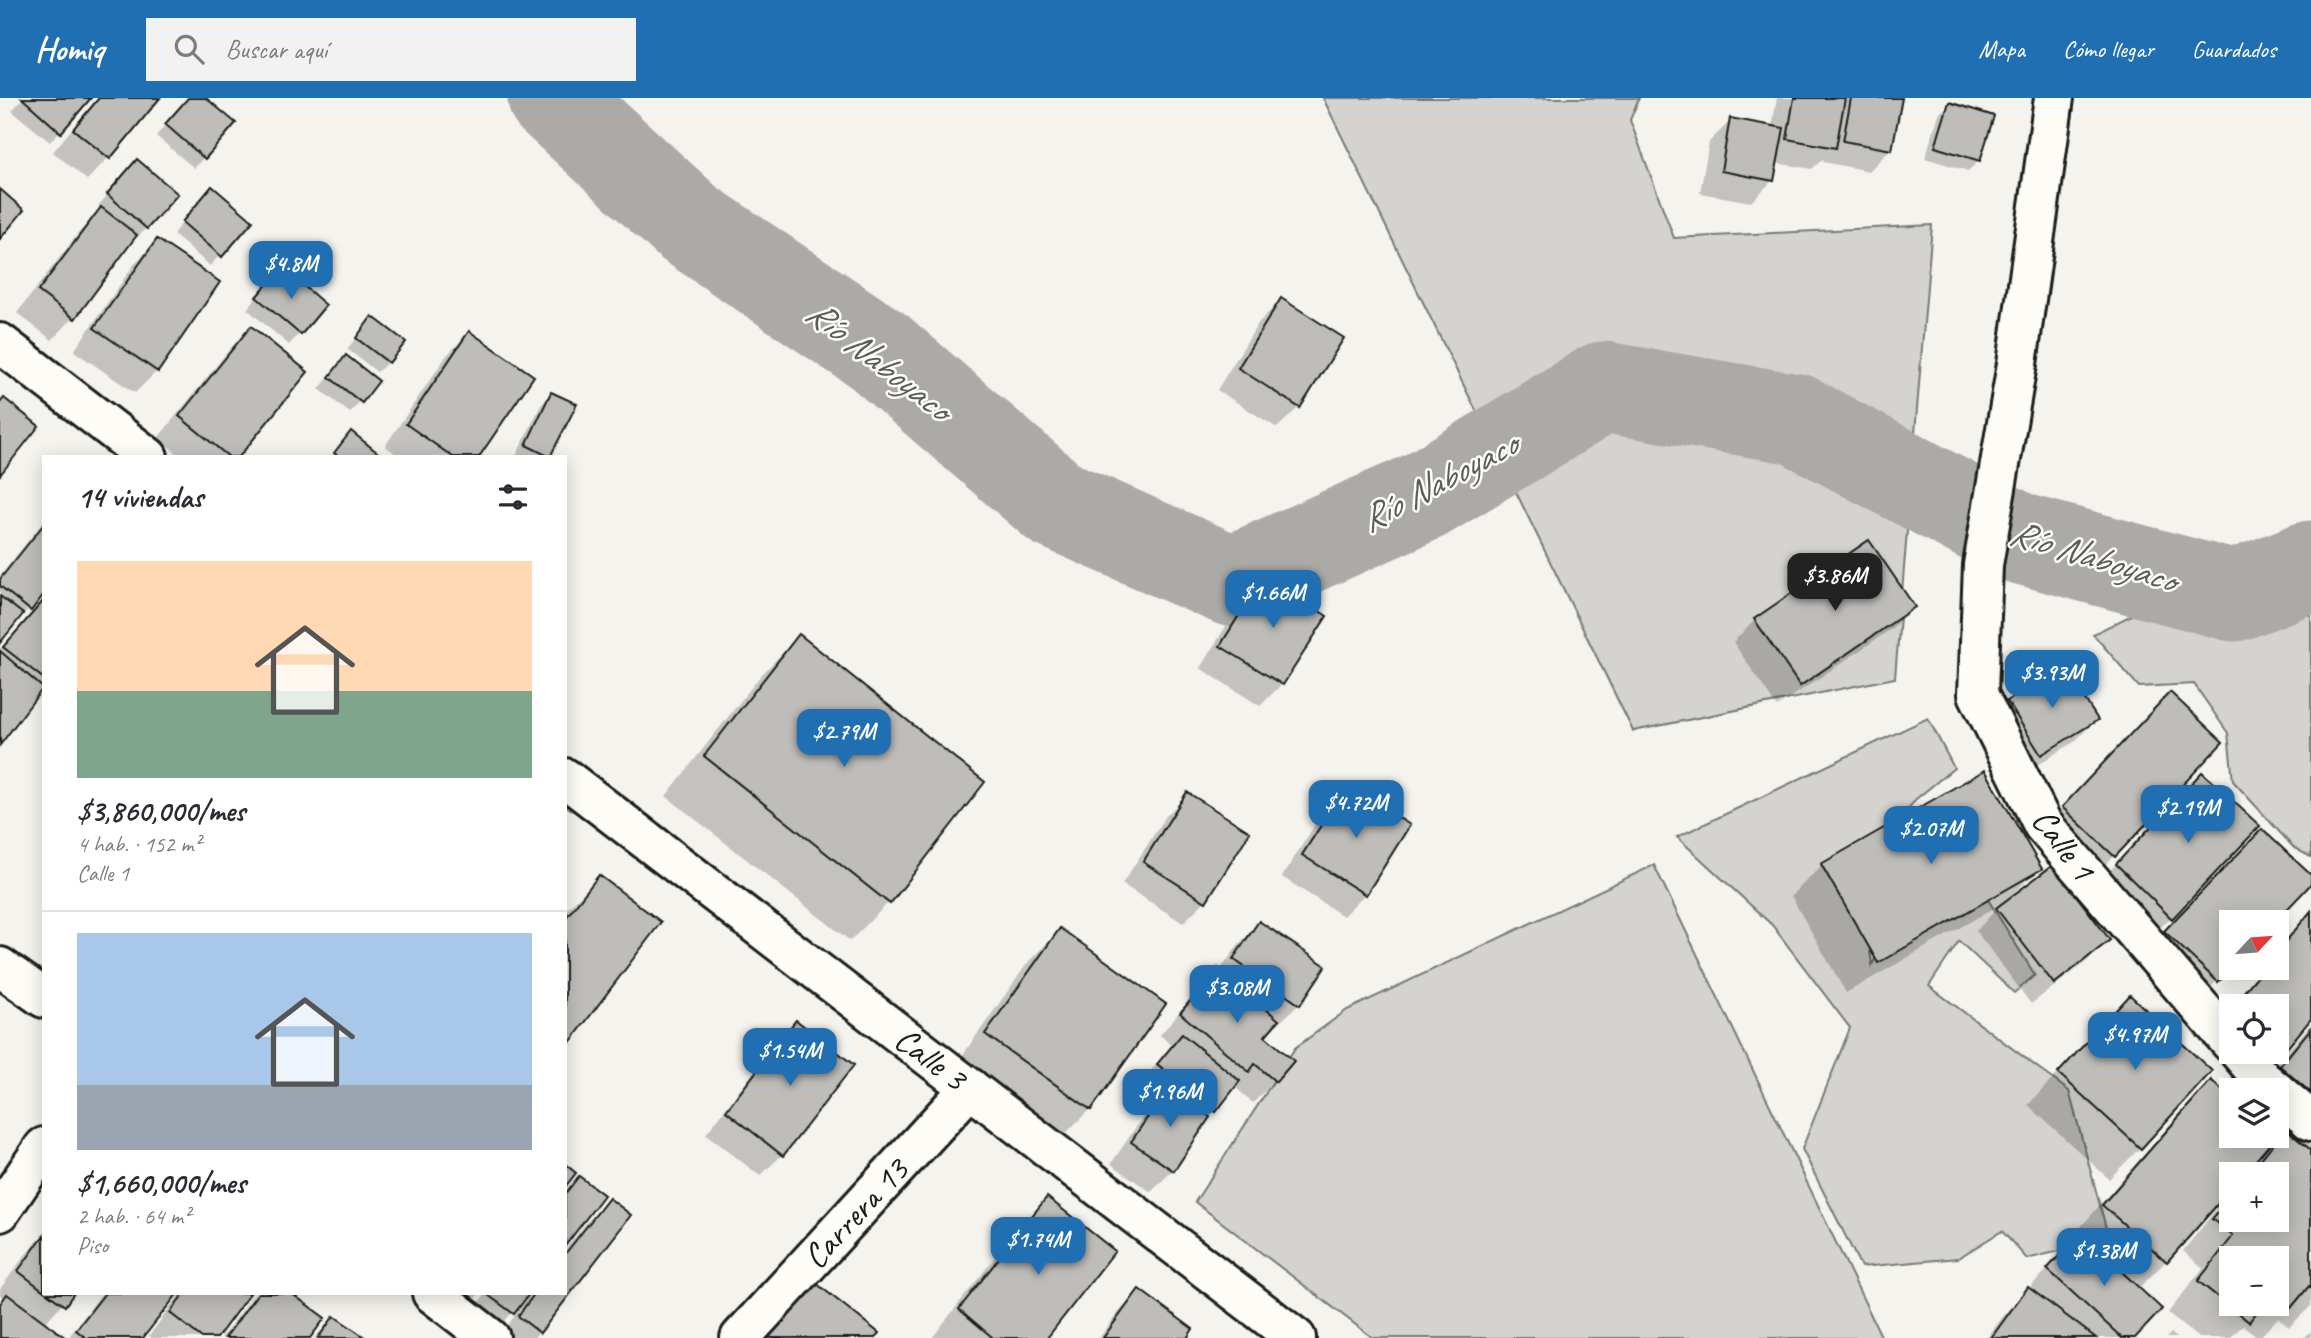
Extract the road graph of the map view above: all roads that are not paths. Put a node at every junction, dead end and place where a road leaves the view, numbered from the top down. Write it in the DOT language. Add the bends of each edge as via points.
graph roads {
  1 [pos="2054,98"];
  2 [pos="0,343"];
  3 [pos="145,455"];
  4 [pos="567,780"];
  5 [pos="0,967"];
  6 [pos="42,997"];
  7 [pos="2219,1029"];
  8 [pos="2249,1064"];
  9 [pos="2261,1078"];
  10 [pos="970,1088"];
  11 [pos="2289,1102"];
  12 [pos="2311,1121"];
  13 [pos="42,1150"];
  14 [pos="0,1212"];
  15 [pos="435,1295"];
  16 [pos="490,1338"];
  17 [pos="740,1338"];
  18 [pos="1296,1338"];
  1 -- 7 [label="street, Calle 1" via="1983,565 1978,694 2043,825"];
  2 -- 3 [label="street"];
  4 -- 10 [label="street, Calle 3"];
  5 -- 6 [label="street"];
  8 -- 9 [label="street"];
  10 -- 17 [label="street, Carrera 13"];
  10 -- 18 [label="street, Calle 3"];
  11 -- 12 [label="street"];
  13 -- 14 [label="street"];
  15 -- 16 [label="street"];
}
